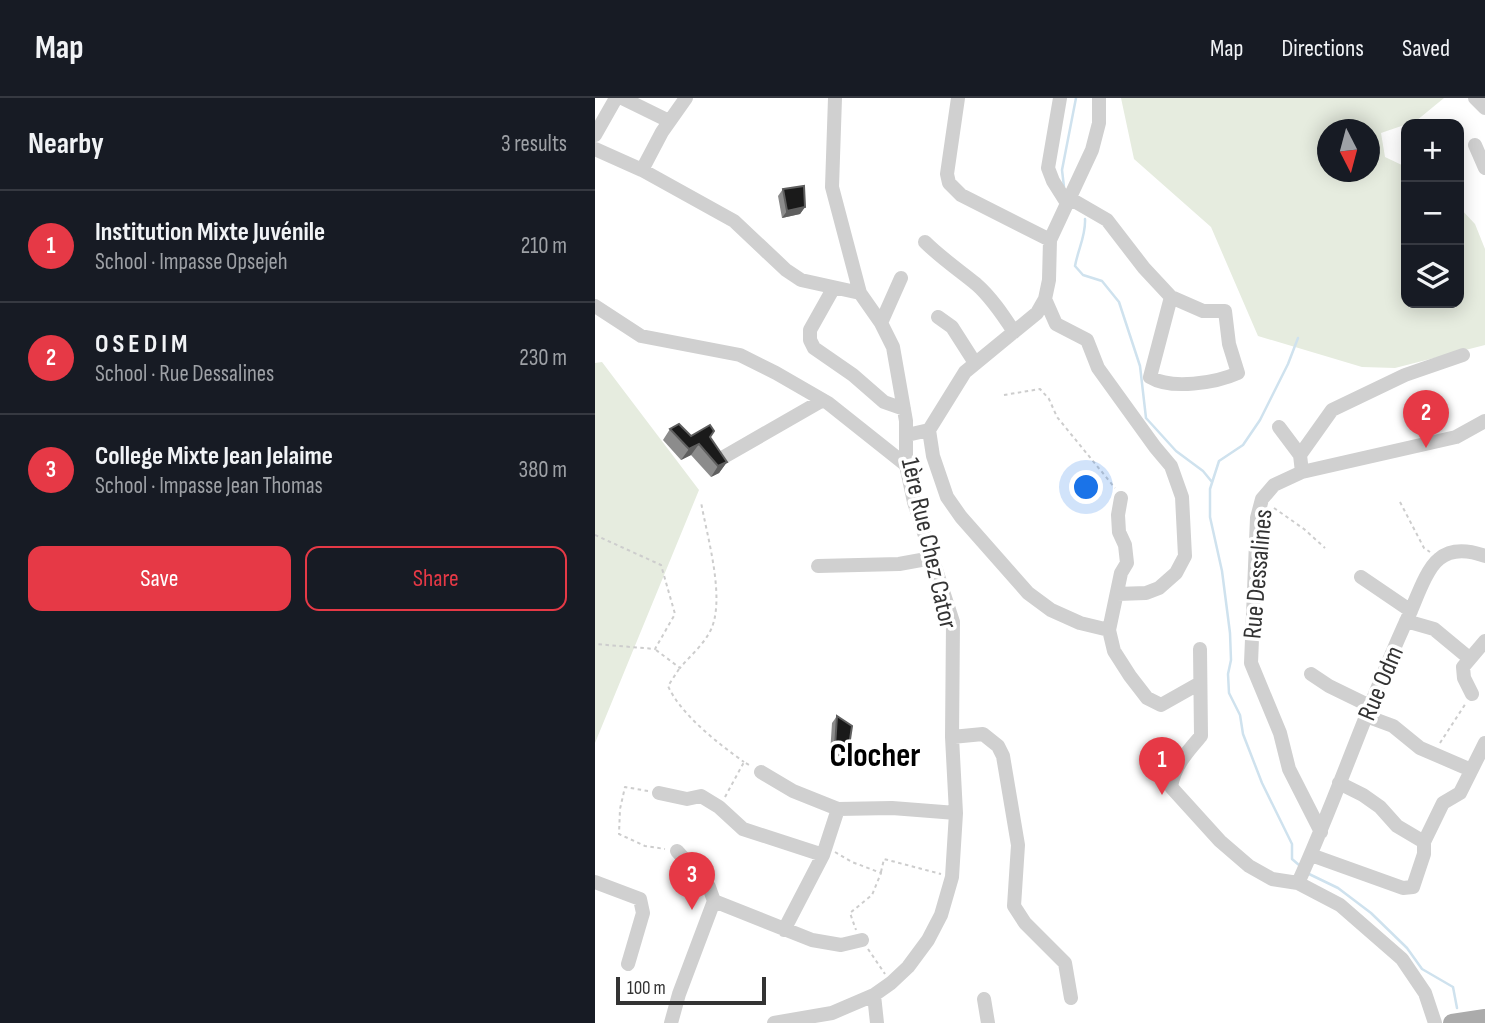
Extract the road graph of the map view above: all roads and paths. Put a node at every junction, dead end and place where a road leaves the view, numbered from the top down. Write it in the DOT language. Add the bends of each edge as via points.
graph roads {
  1 [pos="616,98"];
  2 [pos="622,98"];
  3 [pos="686,98"];
  4 [pos="835,98"];
  5 [pos="958,98"];
  6 [pos="1061,98"];
  7 [pos="1099,98"];
  8 [pos="1475,98"];
  9 [pos="1485,108"];
  10 [pos="669,121"];
  11 [pos="595,135"];
  12 [pos="1475,145"];
  13 [pos="595,149"];
  14 [pos="1485,168"];
  15 [pos="642,170"];
  16 [pos="1069,198"];
  17 [pos="1050,240"];
  18 [pos="925,242"];
  19 [pos="901,278"];
  20 [pos="834,289"];
  21 [pos="860,293"];
  22 [pos="1171,297"];
  23 [pos="1045,299"];
  24 [pos="595,306"];
  25 [pos="938,317"];
  26 [pos="881,323"];
  27 [pos="1014,332"];
  28 [pos="1463,355"];
  29 [pos="975,363"];
  30 [pos="1004,395"];
  31 [pos="823,400"];
  32 [pos="904,409"];
  33 [pos="1485,421"];
  34 [pos="1279,427"];
  35 [pos="929,430"];
  36 [pos="907,435"];
  37 [pos="1300,455"];
  38 [pos="722,458"];
  39 [pos="906,465"];
  40 [pos="1301,472"];
  41 [pos="1121,498"];
  42 [pos="1262,499"];
  43 [pos="701,502"];
  44 [pos="1400,502"];
  45 [pos="595,535"];
  46 [pos="1325,548"];
  47 [pos="1485,556"];
  48 [pos="932,558"];
  49 [pos="1439,559"];
  50 [pos="818,566"];
  51 [pos="1361,577"];
  52 [pos="1117,594"];
  53 [pos="1408,616"];
  54 [pos="1109,630"];
  55 [pos="1485,641"];
  56 [pos="595,644"];
  57 [pos="655,649"];
  58 [pos="1200,649"];
  59 [pos="1469,658"];
  60 [pos="680,668"];
  61 [pos="1311,674"];
  62 [pos="1200,682"];
  63 [pos="1472,694"];
  64 [pos="1368,711"];
  65 [pos="952,737"];
  66 [pos="1485,743"];
  67 [pos="1433,754"];
  68 [pos="744,762"];
  69 [pos="1471,770"];
  70 [pos="761,772"];
  71 [pos="1339,783"];
  72 [pos="659,793"];
  73 [pos="719,807"];
  74 [pos="838,809"];
  75 [pos="956,813"];
  76 [pos="1321,832"];
  77 [pos="1424,842"];
  78 [pos="825,850"];
  79 [pos="677,851"];
  80 [pos="1311,855"];
  81 [pos="881,873"];
  82 [pos="952,877"];
  83 [pos="595,882"];
  84 [pos="1298,883"];
  85 [pos="714,901"];
  86 [pos="784,930"];
  87 [pos="862,940"];
  88 [pos="628,964"];
  89 [pos="891,983"];
  90 [pos="874,995"];
  91 [pos="1072,998"];
  92 [pos="984,999"];
  93 [pos="671,1023"];
  94 [pos="773,1023"];
  95 [pos="877,1023"];
  96 [pos="988,1023"];
  97 [pos="1435,1023"];
  1 -- 11 [label="street"];
  2 -- 10 [label="street"];
  3 -- 10 [label="street"];
  4 -- 21 [label="street, 1ère Rue Chez Cator" via="832,187"];
  5 -- 17 [label="street" via="949,183 961,195"];
  6 -- 16 [label="street" via="1048,168 1065,200"];
  7 -- 16 [label="street" via="1093,150"];
  8 -- 9 [label="street"];
  10 -- 15 [label="street"];
  12 -- 14 [label="street"];
  13 -- 15 [label="street"];
  15 -- 20 [label="street" via="734,221 801,280"];
  16 -- 17 [label="street"];
  16 -- 22 [label="street" via="1107,220"];
  17 -- 23 [label="street"];
  18 -- 27 [label="street" via="989,297"];
  19 -- 26 [label="street"];
  20 -- 21 [label="street"];
  20 -- 32 [label="street" via="810,330 814,348 884,402"];
  21 -- 26 [label="street, 1ère Rue Chez Cator"];
  22 -- 22 [label="street" via="1203,311 1225,311 1238,373 1226,379 1180,384 1161,384 1150,377"];
  23 -- 27 [label="street" via="1037,313"];
  23 -- 52 [label="street" via="1056,324 1087,340 1098,368 1171,466 1182,496 1185,556 1176,572 1152,590"];
  24 -- 31 [label="street" via="641,336 740,355"];
  25 -- 29 [label="street" via="952,327"];
  26 -- 32 [label="street, 1ère Rue Chez Cator" via="893,347"];
  27 -- 29 [label="street"];
  28 -- 37 [label="street" via="1405,375 1332,410"];
  29 -- 35 [label="street"];
  30 -- 41 [label="path" via="1040,390"];
  31 -- 38 [label="street"];
  31 -- 39 [label="street"];
  32 -- 36 [label="street, 1ère Rue Chez Cator"];
  33 -- 40 [label="street, Rue Dessalines" via="1456,436"];
  34 -- 37 [label="street"];
  35 -- 36 [label="street"];
  35 -- 54 [label="street" via="947,496 1028,593 1051,610"];
  36 -- 39 [label="street, 1ère Rue Chez Cator"];
  37 -- 40 [label="street"];
  39 -- 48 [label="street, 1ère Rue Chez Cator"];
  40 -- 42 [label="street, Rue Dessalines" via="1274,485"];
  41 -- 52 [label="street" via="1119,532 1127,563"];
  42 -- 46 [label="path"];
  42 -- 76 [label="street, Rue Dessalines" via="1257,518 1251,663 1280,733 1289,769"];
  43 -- 60 [label="path" via="716,591 715,621"];
  44 -- 49 [label="path" via="1424,548"];
  45 -- 57 [label="path" via="661,565 675,614"];
  47 -- 49 [label="street" via="1471,550"];
  48 -- 50 [label="street" via="899,564"];
  48 -- 65 [label="street, 1ère Rue Chez Cator" via="953,622"];
  49 -- 53 [label="street, Rue Odm"];
  51 -- 53 [label="street"];
  52 -- 54 [label="street"];
  53 -- 59 [label="street" via="1434,629"];
  53 -- 64 [label="street, Rue Odm"];
  54 -- 62 [label="street" via="1114,651 1147,698 1161,705"];
  55 -- 59 [label="street"];
  56 -- 57 [label="path"];
  57 -- 60 [label="path"];
  58 -- 62 [label="street"];
  59 -- 63 [label="street" via="1463,667"];
  60 -- 68 [label="path" via="668,687 674,700"];
  61 -- 64 [label="street"];
  62 -- 84 [label="street" via="1201,736 1184,755 1171,787 1249,866 1272,879"];
  63 -- 67 [label="path"];
  64 -- 67 [label="street"];
  64 -- 71 [label="street, Rue Odm"];
  65 -- 75 [label="street, 1ère Rue Chez Cator"];
  65 -- 91 [label="street" via="983,734 1003,756 1018,845 1014,906 1065,963"];
  66 -- 69 [label="street"];
  67 -- 69 [label="street"];
  68 -- 70 [label="path"];
  68 -- 73 [label="path"];
  69 -- 77 [label="street" via="1460,793 1443,803"];
  70 -- 74 [label="street"];
  71 -- 76 [label="street, Rue Odm"];
  71 -- 77 [label="street" via="1363,795 1397,827"];
  72 -- 73 [label="street" via="687,799 701,796"];
  72 -- 79 [label="path" via="625,787 619,834 645,846"];
  73 -- 78 [label="street" via="743,829"];
  74 -- 75 [label="street"];
  74 -- 78 [label="street"];
  75 -- 82 [label="street, 1ère Rue Chez Cator"];
  76 -- 80 [label="street, Rue Odm"];
  77 -- 80 [label="street" via="1413,887 1403,888"];
  78 -- 81 [label="path"];
  78 -- 86 [label="street"];
  79 -- 85 [label="street" via="709,887"];
  80 -- 84 [label="street, Rue Odm"];
  81 -- 82 [label="path" via="884,859"];
  81 -- 87 [label="path" via="872,895 850,913"];
  82 -- 89 [label="street, 1ère Rue Chez Cator" via="928,940"];
  83 -- 88 [label="street" via="641,899 643,913"];
  84 -- 97 [label="street" via="1340,905 1402,959 1425,993"];
  85 -- 86 [label="street"];
  85 -- 93 [label="street"];
  86 -- 87 [label="street" via="841,944"];
  87 -- 89 [label="path"];
  89 -- 90 [label="street, 1ère Rue Chez Cator"];
  90 -- 94 [label="street, 1ère Rue Chez Cator" via="832,1013"];
  90 -- 95 [label="street"];
  92 -- 96 [label="street"];
}
